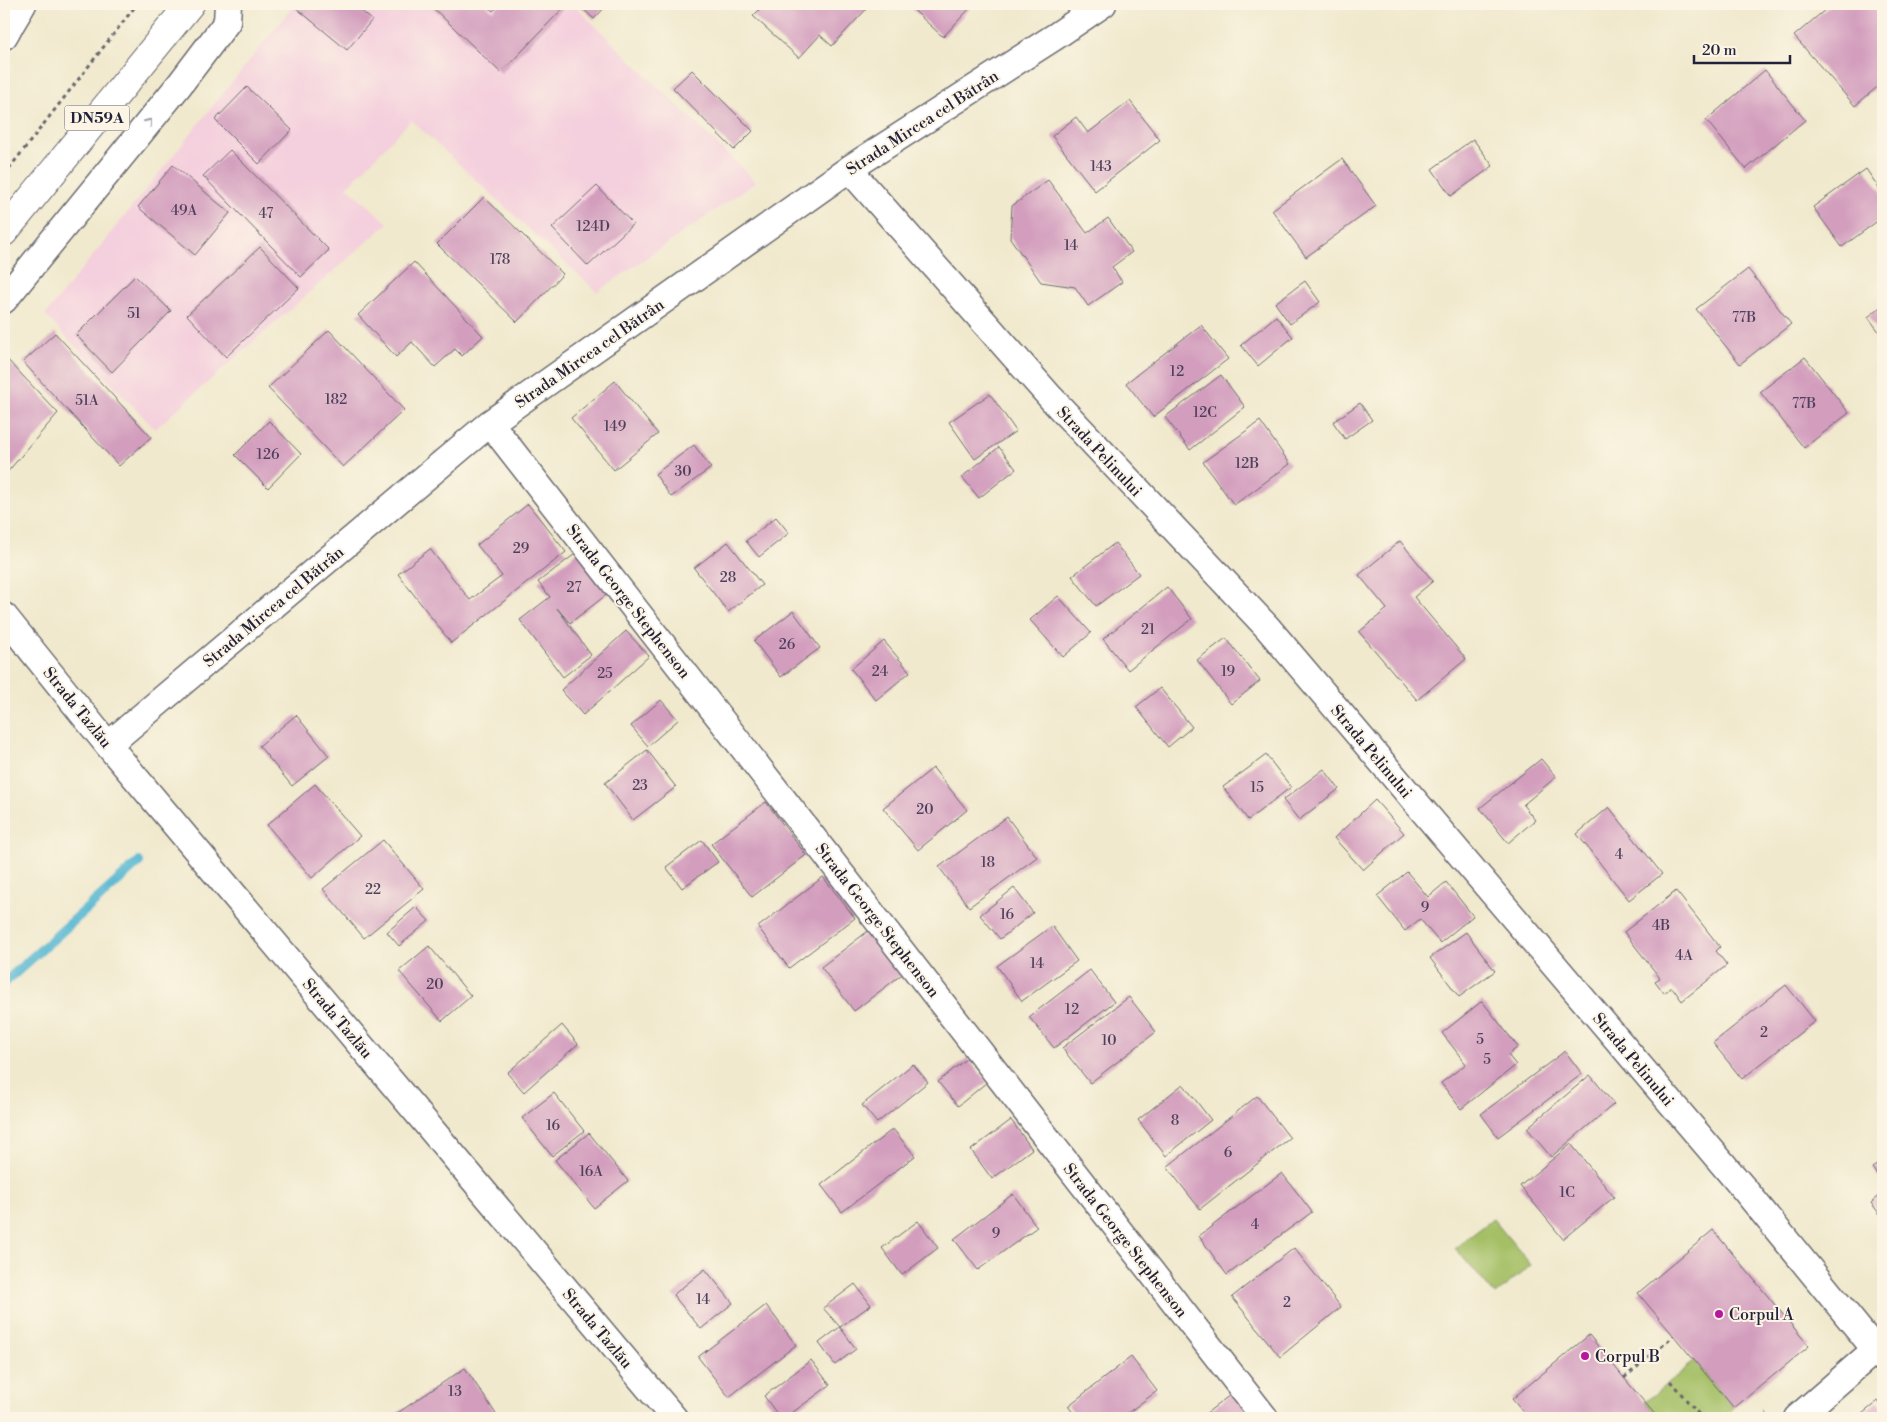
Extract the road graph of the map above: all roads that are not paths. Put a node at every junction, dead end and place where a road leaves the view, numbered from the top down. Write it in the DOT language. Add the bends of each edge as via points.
graph roads {
  1 [pos="23,4"];
  2 [pos="190,4"];
  3 [pos="228,4"];
  4 [pos="1103,4"];
  5 [pos="4,36"];
  6 [pos="849,169"];
  7 [pos="4,232"];
  8 [pos="4,300"];
  9 [pos="490,423"];
  10 [pos="4,616"];
  11 [pos="108,745"];
  12 [pos="1881,1351"];
  13 [pos="674,1418"];
  14 [pos="1265,1418"];
  15 [pos="1797,1418"];
  1 -- 5 [label="street"];
  2 -- 7 [label="main road, DN59A"];
  8 -- 3 [label="street, one-way" via="227,22"];
  4 -- 6 [label="street, Strada Mircea cel Bătrân"];
  6 -- 9 [label="street, Strada Mircea cel Bătrân"];
  6 -- 12 [label="street, Strada Pelinului" via="1051,398 1267,627"];
  9 -- 11 [label="street, Strada Mircea cel Bătrân"];
  9 -- 14 [label="street, Strada George Stephenson"];
  10 -- 11 [label="street, Strada Tazlău"];
  11 -- 13 [label="street, Strada Tazlău"];
  12 -- 15 [label="street"];
}
